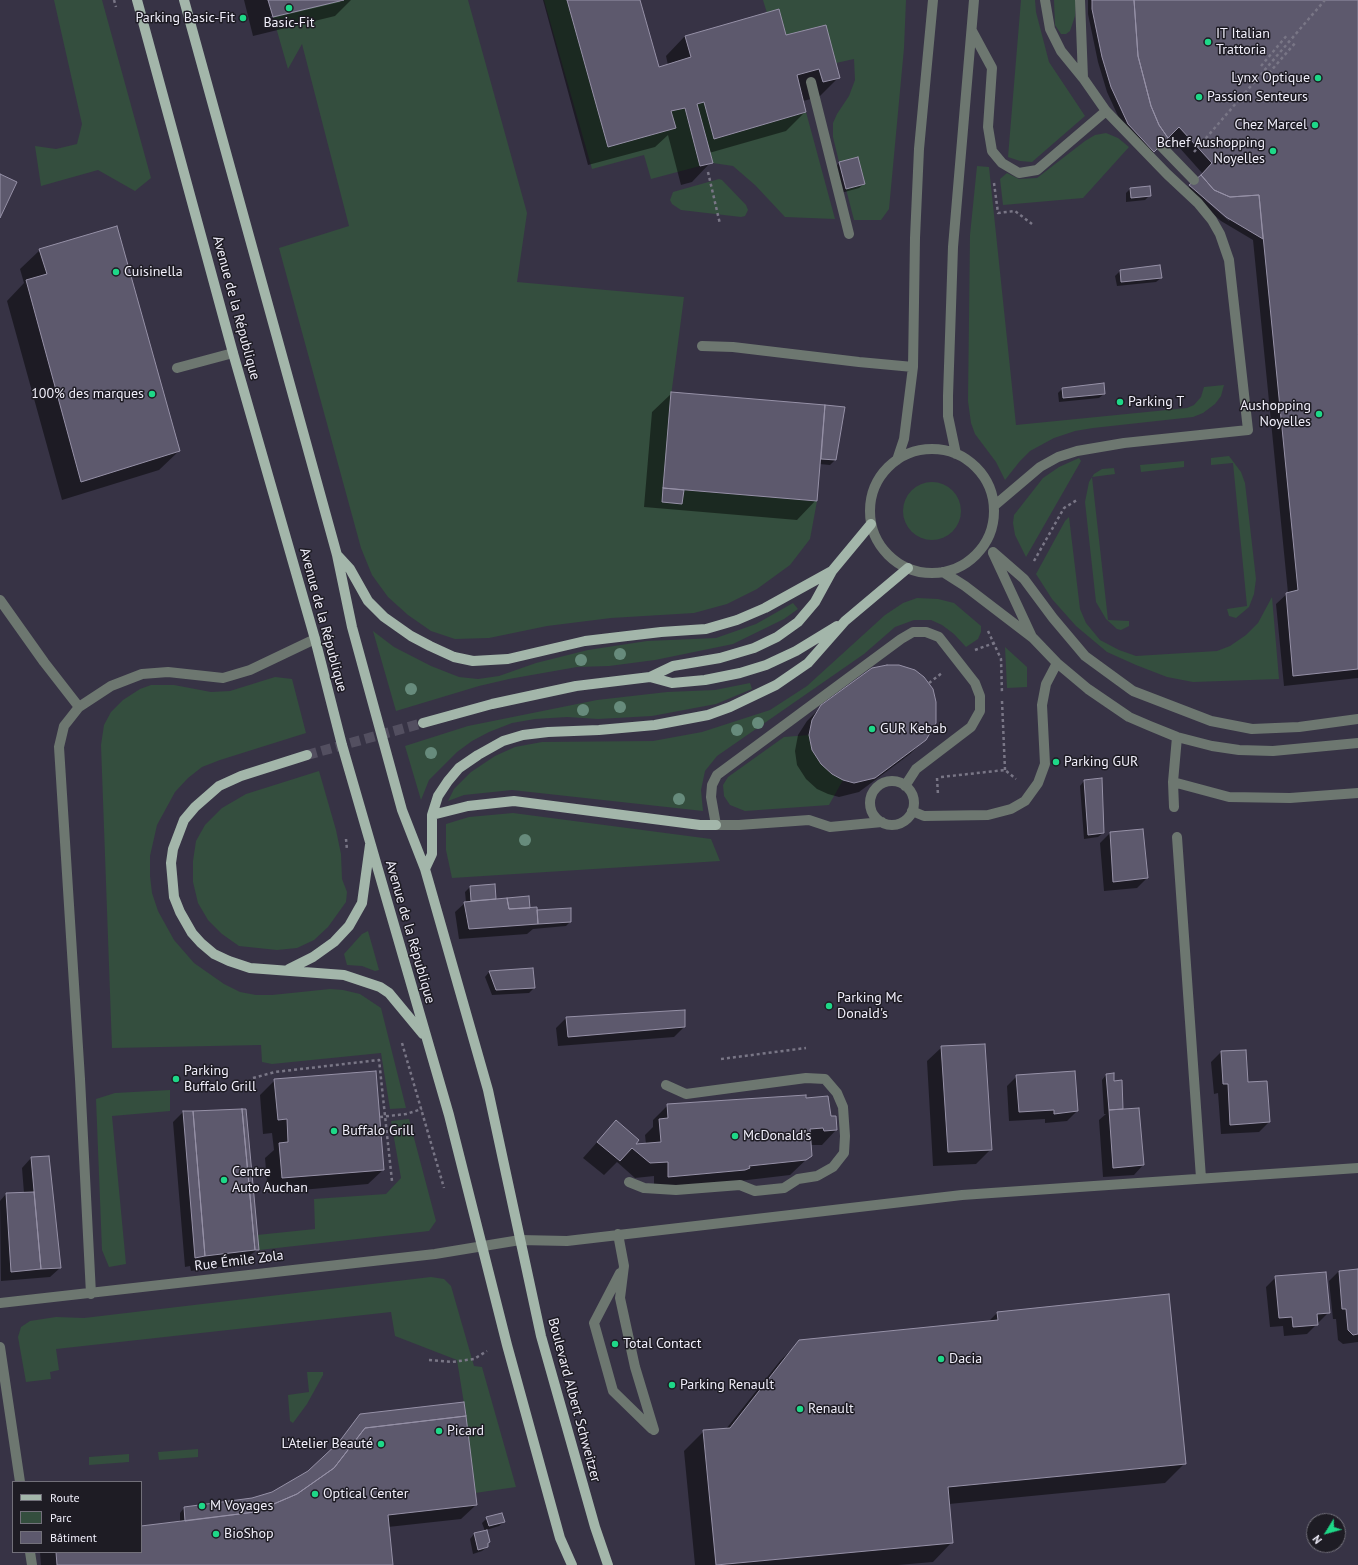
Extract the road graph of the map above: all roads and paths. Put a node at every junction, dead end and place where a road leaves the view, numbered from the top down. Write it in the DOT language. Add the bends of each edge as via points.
graph roads {
  1 [pos="137,0"];
  2 [pos="184,0"];
  3 [pos="933,0"];
  4 [pos="974,0"];
  5 [pos="1045,0"];
  6 [pos="1080,0"];
  7 [pos="1325,0"];
  8 [pos="972,30"];
  9 [pos="1288,34"];
  10 [pos="1296,42"];
  11 [pos="1261,66"];
  12 [pos="1269,73"];
  13 [pos="1083,78"];
  14 [pos="811,82"];
  15 [pos="1106,111"];
  16 [pos="1161,146"];
  17 [pos="1199,149"];
  18 [pos="996,158"];
  19 [pos="708,172"];
  20 [pos="1194,180"];
  21 [pos="720,224"];
  22 [pos="1032,224"];
  23 [pos="849,234"];
  24 [pos="702,346"];
  25 [pos="233,353"];
  26 [pos="913,367"];
  27 [pos="177,368"];
  28 [pos="956,454"];
  29 [pos="897,460"];
  30 [pos="1077,500"];
  31 [pos="994,506"];
  32 [pos="871,524"];
  33 [pos="990,533"];
  34 [pos="993,552"];
  35 [pos="337,555"];
  36 [pos="1032,565"];
  37 [pos="908,568"];
  38 [pos="832,571"];
  39 [pos="943,572"];
  40 [pos="0,600"];
  41 [pos="845,621"];
  42 [pos="1033,638"];
  43 [pos="315,639"];
  44 [pos="1057,663"];
  45 [pos="650,677"];
  46 [pos="79,707"];
  47 [pos="1358,719"];
  48 [pos="423,723"];
  49 [pos="1177,736"];
  50 [pos="1358,743"];
  51 [pos="307,755"];
  52 [pos="1173,782"];
  53 [pos="905,786"];
  54 [pos="1358,792"];
  55 [pos="1031,793"];
  56 [pos="1174,807"];
  57 [pos="912,811"];
  58 [pos="432,816"];
  59 [pos="939,816"];
  60 [pos="882,822"];
  61 [pos="716,825"];
  62 [pos="1177,837"];
  63 [pos="370,842"];
  64 [pos="425,869"];
  65 [pos="287,970"];
  66 [pos="426,1037"];
  67 [pos="806,1048"];
  68 [pos="721,1059"];
  69 [pos="253,1078"];
  70 [pos="666,1085"];
  71 [pos="422,1109"];
  72 [pos="386,1116"];
  73 [pos="380,1117"];
  74 [pos="1358,1168"];
  75 [pos="1200,1178"];
  76 [pos="392,1181"];
  77 [pos="629,1182"];
  78 [pos="618,1234"];
  79 [pos="520,1240"];
  80 [pos="481,1248"];
  81 [pos="624,1266"];
  82 [pos="91,1294"];
  83 [pos="0,1303"];
  84 [pos="0,1347"];
  85 [pos="490,1349"];
  86 [pos="429,1360"];
  87 [pos="20,1481"];
  88 [pos="30,1553"];
  89 [pos="32,1565"];
  90 [pos="572,1565"];
  91 [pos="608,1565"];
  1 -- 25 [label="main road, Avenue de la République"];
  2 -- 35 [label="main road, Avenue de la République"];
  3 -- 26 [label="street" via="919,149"];
  4 -- 8 [label="street"];
  5 -- 13 [label="street" via="1050,29 1061,51"];
  6 -- 13 [label="street"];
  7 -- 17 [label="path"];
  8 -- 18 [label="street" via="992,68 988,127 992,151"];
  8 -- 28 [label="street" via="953,255 948,416"];
  9 -- 11 [label="path"];
  10 -- 12 [label="path"];
  13 -- 15 [label="street"];
  14 -- 23 [label="street"];
  15 -- 18 [label="street" via="1037,170 1019,172"];
  15 -- 31 [label="street" via="1198,203 1220,234 1229,260 1248,430 1077,450 1040,467"];
  16 -- 20 [label="street"];
  18 -- 22 [label="path" via="993,173 998,213 1015,211"];
  19 -- 21 [label="path"];
  24 -- 26 [label="street" via="733,347"];
  25 -- 27 [label="street"];
  25 -- 43 [label="main road, Avenue de la République"];
  26 -- 29 [label="street" via="904,439"];
  28 -- 29 [label="street" via="936,449 916,451"];
  28 -- 31 [label="street" via="972,463 985,478"];
  29 -- 32 [label="street" via="884,472 874,488 870,506"];
  30 -- 36 [label="path" via="1064,508"];
  31 -- 33 [label="street" via="994,520"];
  32 -- 37 [label="street" via="884,551"];
  32 -- 38 [label="main road"];
  33 -- 34 [label="street"];
  33 -- 39 [label="street" via="979,552 963,565"];
  34 -- 42 [label="street"];
  34 -- 47 [label="street" via="1024,579 1085,656 1132,691 1211,721 1252,729 1299,727"];
  35 -- 38 [label="main road" via="350,570 368,601 384,617 430,646 473,661 508,659 585,641 706,629 765,608"];
  35 -- 64 [label="main road, Avenue de la République" via="352,627 402,810"];
  37 -- 39 [label="street" via="925,573"];
  37 -- 41 [label="main road"];
  38 -- 45 [label="main road" via="815,602 798,622 778,637 754,648 720,658 673,666"];
  39 -- 42 [label="street"];
  40 -- 46 [label="street"];
  41 -- 45 [label="main road" via="796,651 740,673 672,683"];
  41 -- 58 [label="main road" via="808,663 758,694 708,715 655,725 548,732 503,741 459,768 438,796"];
  42 -- 44 [label="street"];
  43 -- 46 [label="street" via="250,670 223,678 168,672 142,674 111,686"];
  43 -- 63 [label="main road, Avenue de la République"];
  44 -- 49 [label="street" via="1088,689 1123,713"];
  44 -- 55 [label="street" via="1046,684 1042,705 1044,764 1038,783"];
  45 -- 48 [label="main road" via="576,686 492,704"];
  46 -- 82 [label="street" via="64,726 59,747"];
  49 -- 50 [label="street" via="1212,746 1239,750 1273,751"];
  49 -- 52 [label="street"];
  51 -- 65 [label="main road" via="241,776 219,786 184,820 173,849 171,863 173,891 180,912 201,943 219,956 243,966"];
  52 -- 54 [label="street" via="1229,797 1290,798"];
  52 -- 56 [label="street"];
  53 -- 57 [label="street" via="911,793"];
  53 -- 60 [label="street" via="897,782 888,782 873,791 871,808 874,817"];
  53 -- 61 [label="street" via="916,769 971,727 980,711 980,696 975,683 939,637 926,632 913,632 901,638 717,774 712,785 711,797"];
  55 -- 59 [label="street" via="1025,801 1011,810 988,815"];
  55 -- 59 [label="path" via="1005,770 937,777"];
  57 -- 59 [label="street" via="924,816"];
  57 -- 60 [label="street" via="907,819 900,823 890,825"];
  58 -- 61 [label="main road" via="468,806 514,801"];
  58 -- 64 [label="main road" via="432,854"];
  60 -- 61 [label="street" via="830,827 809,820 739,826"];
  62 -- 75 [label="street"];
  63 -- 65 [label="main road" via="362,903 349,926 334,942 313,957"];
  63 -- 66 [label="main road, Avenue de la République"];
  64 -- 79 [label="main road, Avenue de la République" via="493,1109"];
  65 -- 66 [label="main road" via="344,975 380,987"];
  66 -- 80 [label="main road, Avenue de la République" via="451,1123"];
  67 -- 68 [label="path"];
  69 -- 72 [label="path" via="275,1072 379,1060"];
  70 -- 77 [label="street" via="686,1094 806,1078 825,1079 843,1107 844,1153 832,1167 817,1176 798,1179 784,1188 755,1191 740,1185 676,1190 644,1188"];
  71 -- 72 [label="path"];
  72 -- 73 [label="path"];
  72 -- 76 [label="path"];
  74 -- 75 [label="street, Rue Émile Zola"];
  75 -- 78 [label="street, Rue Émile Zola" via="962,1195"];
  78 -- 79 [label="street, Rue Émile Zola" via="567,1241"];
  78 -- 81 [label="street"];
  79 -- 80 [label="street, Rue Émile Zola"];
  79 -- 91 [label="main road, Boulevard Albert Schweitzer" via="543,1343"];
  80 -- 82 [label="street, Rue Émile Zola"];
  80 -- 90 [label="main road" via="560,1538"];
  81 -- 81 [label="street" via="594,1323 613,1391 654,1430 635,1367 620,1298"];
  82 -- 83 [label="street, Rue Émile Zola"];
  84 -- 87 [label="street"];
  85 -- 86 [label="path" via="474,1359 452,1362"];
  88 -- 89 [label="street"];
}
